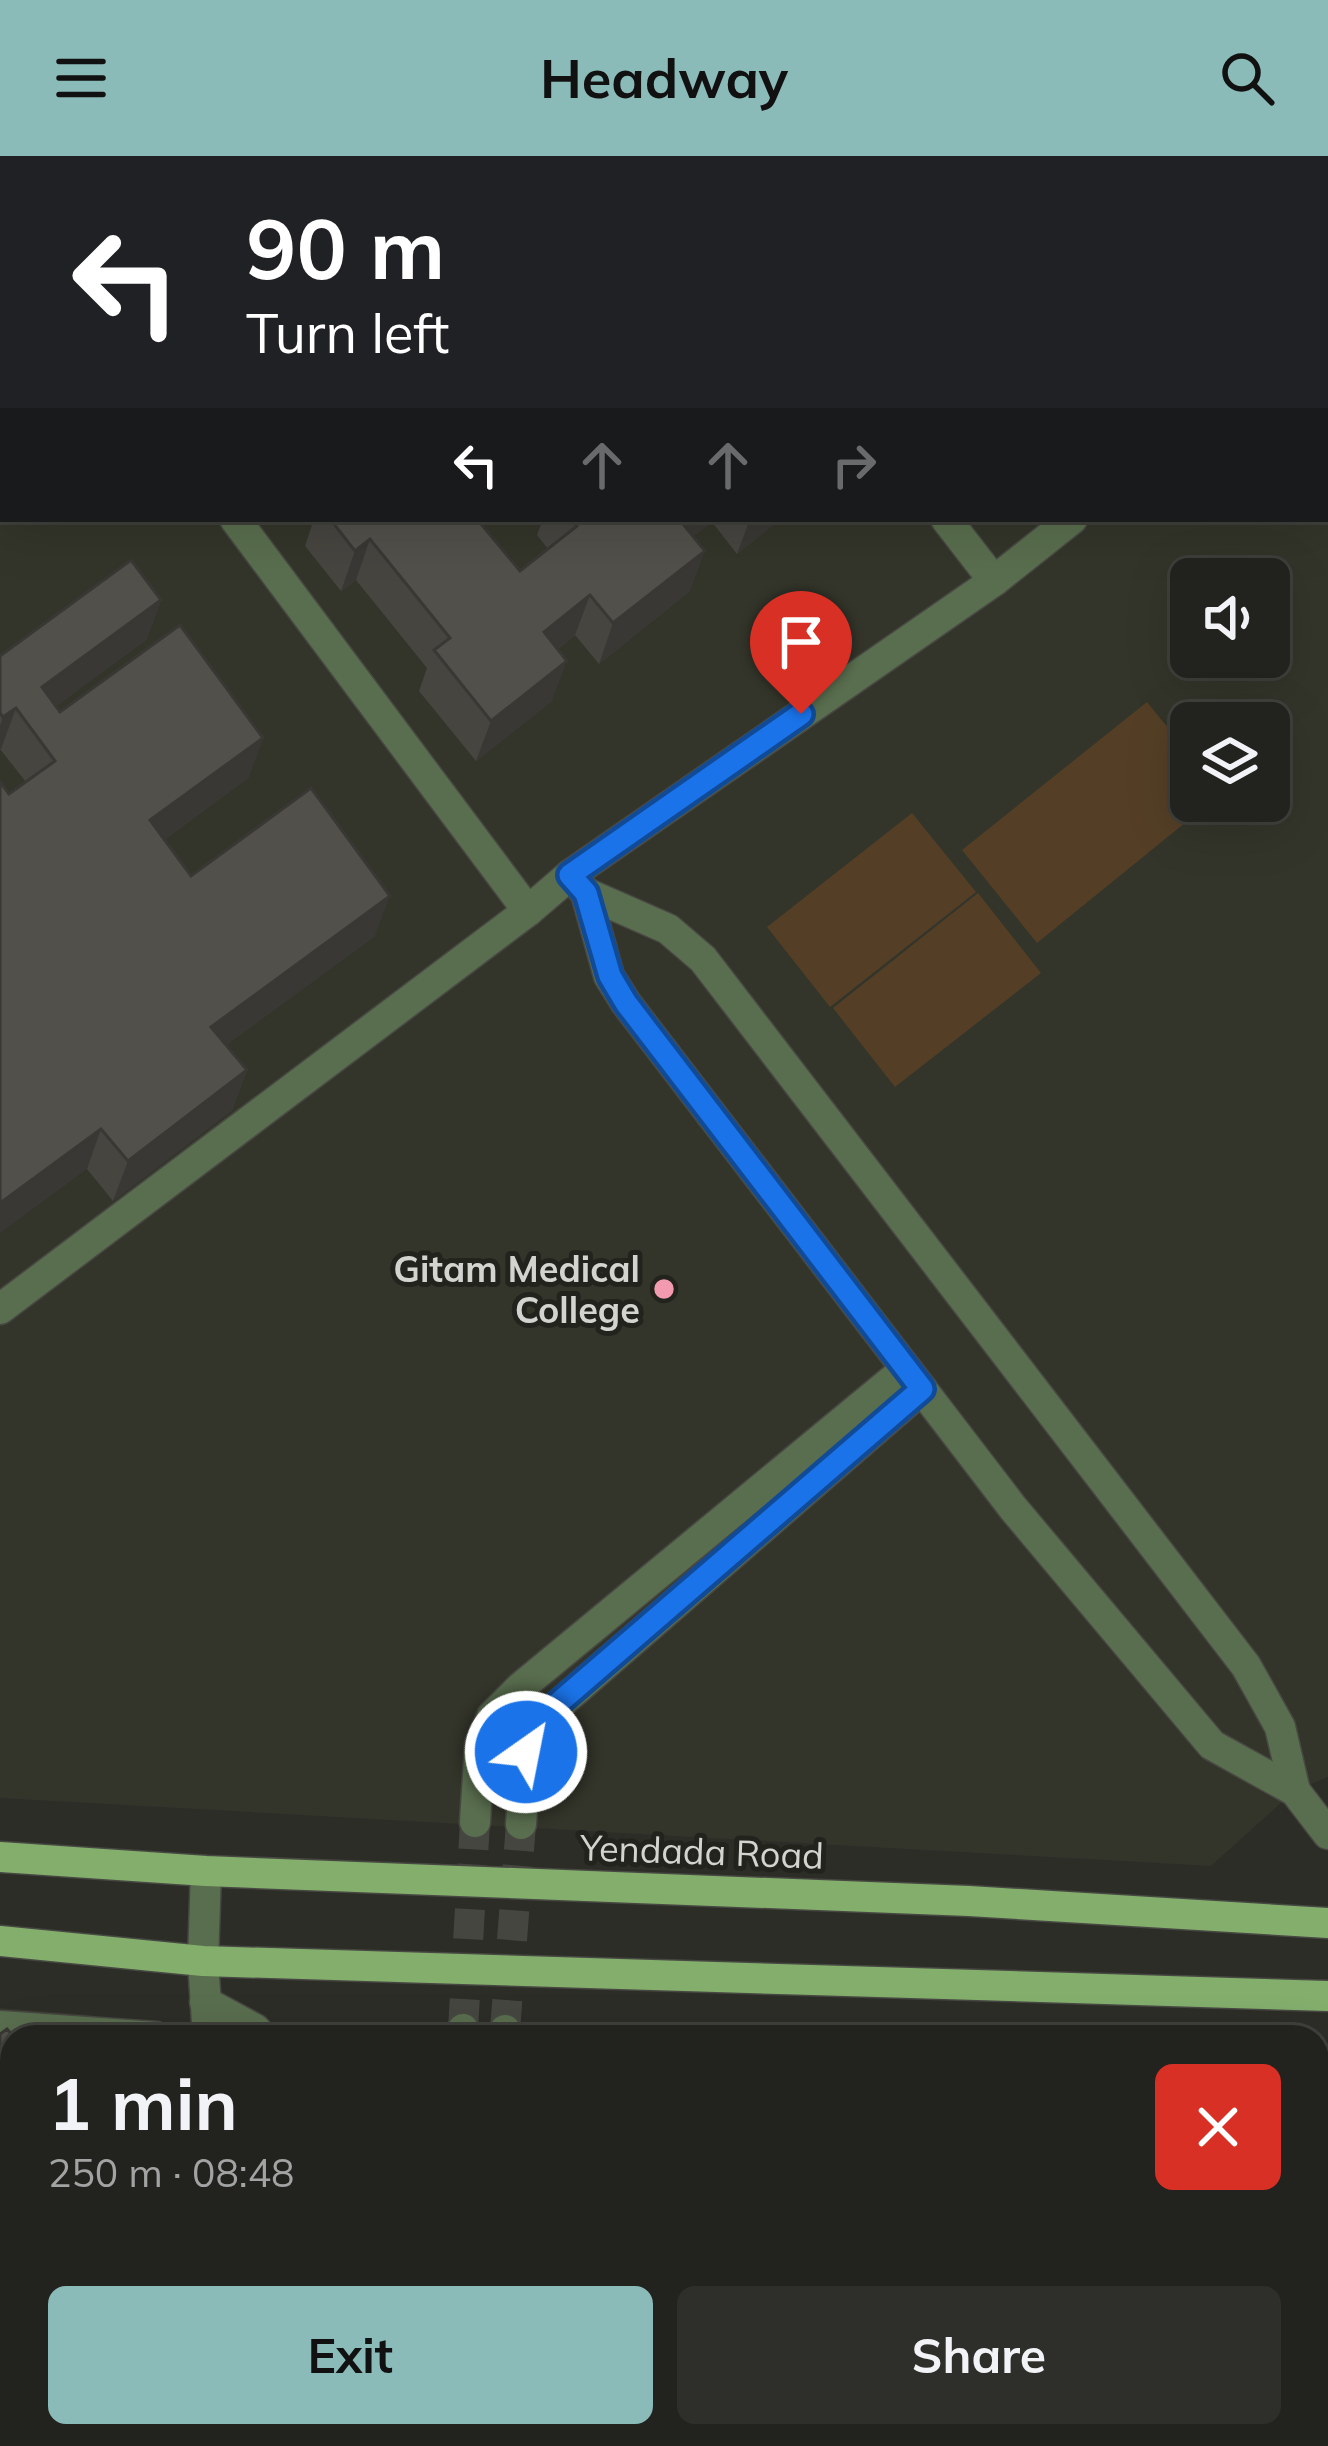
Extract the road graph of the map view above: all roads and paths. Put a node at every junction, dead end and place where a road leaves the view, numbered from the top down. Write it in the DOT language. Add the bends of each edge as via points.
graph roads {
  1 [pos="237,522"];
  2 [pos="948,522"];
  3 [pos="1068,522"];
  4 [pos="994,580"];
  5 [pos="578,884"];
  6 [pos="528,911"];
  7 [pos="0,1309"];
  8 [pos="914,1379"];
  9 [pos="1294,1791"];
  10 [pos="475,1822"];
  11 [pos="521,1824"];
  12 [pos="1328,1834"];
  13 [pos="0,1857"];
  14 [pos="206,1871"];
  15 [pos="1328,1922"];
  16 [pos="0,1941"];
  17 [pos="203,1960"];
  18 [pos="1328,1996"];
  19 [pos="205,2002"];
  20 [pos="207,2025"];
  21 [pos="248,2025"];
  1 -- 6 [label="street"];
  2 -- 4 [label="street"];
  3 -- 4 [label="street"];
  4 -- 5 [label="street"];
  5 -- 6 [label="street"];
  5 -- 8 [label="street" via="626,1003"];
  5 -- 9 [label="street" via="668,929 703,959 1246,1666 1280,1727"];
  6 -- 7 [label="street"];
  8 -- 9 [label="street" via="1212,1745"];
  8 -- 10 [label="street" via="506,1702 480,1744"];
  8 -- 11 [label="street" via="532,1728"];
  9 -- 12 [label="street"];
  13 -- 14 [label="main road, Yendada Road"];
  14 -- 15 [label="main road, Yendada Road"];
  14 -- 17 [label="street"];
  16 -- 17 [label="main road"];
  17 -- 18 [label="main road"];
  17 -- 19 [label="street"];
  19 -- 20 [label="street"];
  19 -- 21 [label="street"];
}
